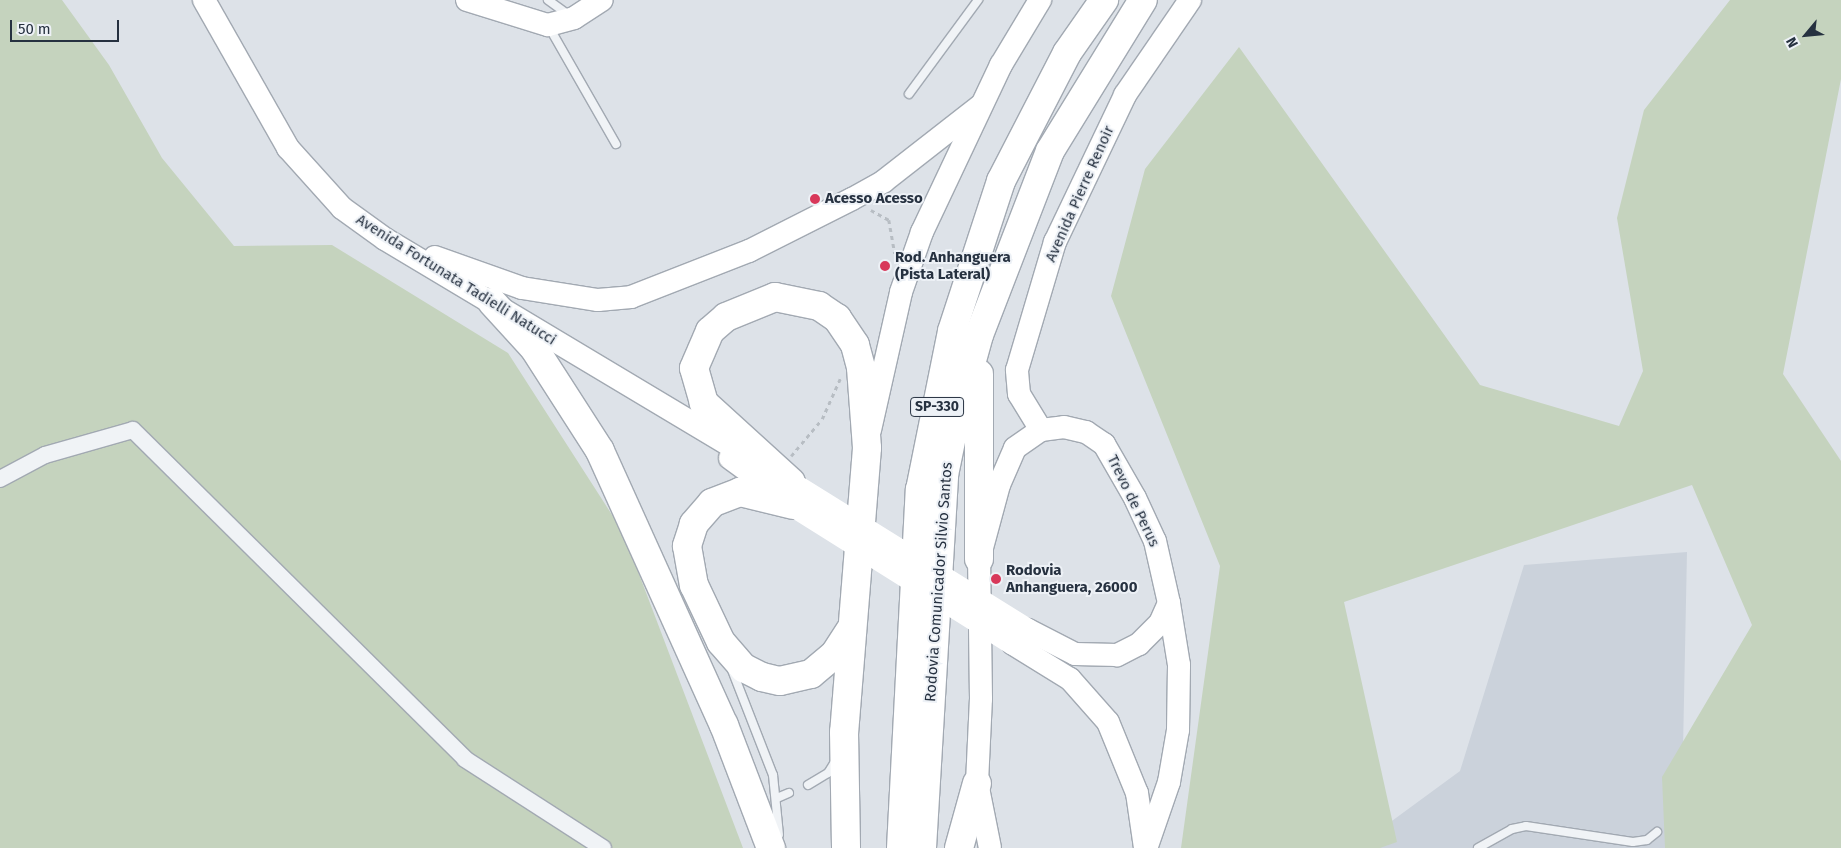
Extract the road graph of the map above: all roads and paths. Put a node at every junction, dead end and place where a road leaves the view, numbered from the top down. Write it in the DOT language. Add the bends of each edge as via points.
graph roads {
  1 [pos="204,0"];
  2 [pos="467,0"];
  3 [pos="548,0"];
  4 [pos="602,0"];
  5 [pos="978,0"];
  6 [pos="1040,0"];
  7 [pos="1104,0"];
  8 [pos="1143,0"];
  9 [pos="1190,0"];
  10 [pos="574,18"];
  11 [pos="548,25"];
  12 [pos="909,94"];
  13 [pos="980,106"];
  14 [pos="616,144"];
  15 [pos="852,199"];
  16 [pos="385,239"];
  17 [pos="895,256"];
  18 [pos="492,302"];
  19 [pos="979,335"];
  20 [pos="855,345"];
  21 [pos="1041,430"];
  22 [pos="866,448"];
  23 [pos="0,479"];
  24 [pos="793,491"];
  25 [pos="979,559"];
  26 [pos="1169,602"];
  27 [pos="851,628"];
  28 [pos="1021,637"];
  29 [pos="721,642"];
  30 [pos="844,732"];
  31 [pos="976,782"];
  32 [pos="808,785"];
  33 [pos="789,793"];
  34 [pos="777,798"];
  35 [pos="969,812"];
  36 [pos="1656,832"];
  37 [pos="603,848"];
  38 [pos="771,848"];
  39 [pos="782,848"];
  40 [pos="846,848"];
  41 [pos="900,848"];
  42 [pos="922,848"];
  43 [pos="959,848"];
  44 [pos="969,848"];
  45 [pos="990,848"];
  46 [pos="1146,848"];
  47 [pos="1478,848"];
  1 -- 16 [label="main road, Avenida Fortunata Tadielli Natucci" via="288,148 312,179"];
  2 -- 11 [label="main road"];
  3 -- 10 [label="lane"];
  4 -- 10 [label="main road"];
  5 -- 12 [label="lane"];
  6 -- 13 [label="main road"];
  7 -- 41 [label="highway, Rodovia Comunicador Silvio Santos / SP-330" via="1067,54 1001,181 952,331 920,490"];
  8 -- 19 [label="highway, Rodovia Comunicador Silvio Santos / SP-330" via="1050,151"];
  9 -- 21 [label="main road, Avenida Pierre Renoir" via="1125,95 1052,250 1017,370 1023,403"];
  10 -- 11 [label="main road"];
  11 -- 14 [label="lane"];
  13 -- 15 [label="main road" via="884,181"];
  13 -- 22 [label="main road" via="922,232 901,292"];
  15 -- 16 [label="main road" via="665,287 598,300 522,288"];
  15 -- 17 [label="path" via="889,220"];
  16 -- 18 [label="main road, Avenida Fortunata Tadielli Natucci"];
  18 -- 24 [label="main road, Avenida Fortunata Tadielli Natucci"];
  18 -- 38 [label="highway" via="534,348 600,451 724,725"];
  19 -- 25 [label="highway"];
  19 -- 42 [label="highway, Rodovia Comunicador Silvio Santos / SP-330" via="944,475"];
  20 -- 22 [label="highway" via="862,368"];
  20 -- 24 [label="path"];
  20 -- 24 [label="highway" via="837,318 820,306 775,297 743,308 710,331 697,353 696,388 724,425"];
  21 -- 25 [label="main road, Trevo de Perus" via="1015,448 1007,464"];
  21 -- 26 [label="main road, Trevo de Perus" via="1064,426 1086,432 1104,444 1155,541"];
  22 -- 27 [label="highway"];
  23 -- 37 [label="street" via="44,455 134,430 465,759"];
  24 -- 28 [label="main road, Avenida Fortunata Tadielli Natucci, bridge"];
  24 -- 29 [label="highway" via="740,492 712,503 694,524 686,559"];
  25 -- 31 [label="main road, Trevo de Perus" via="981,699"];
  26 -- 28 [label="main road" via="1160,623 1139,644 1117,655 1075,654"];
  26 -- 46 [label="main road, Trevo de Perus" via="1179,665 1178,730 1169,782"];
  27 -- 29 [label="highway" via="823,666 796,679 762,677 744,668"];
  27 -- 30 [label="highway"];
  28 -- 46 [label="main road" via="1070,679 1108,722 1137,793"];
  29 -- 34 [label="lane" via="768,758"];
  30 -- 32 [label="lane" via="833,767"];
  30 -- 40 [label="highway"];
  31 -- 35 [label="highway"];
  31 -- 45 [label="main road"];
  33 -- 34 [label="lane"];
  34 -- 39 [label="lane"];
  35 -- 43 [label="highway"];
  35 -- 44 [label="street"];
  36 -- 47 [label="lane" via="1646,840 1632,842 1526,826 1512,829"];
}
